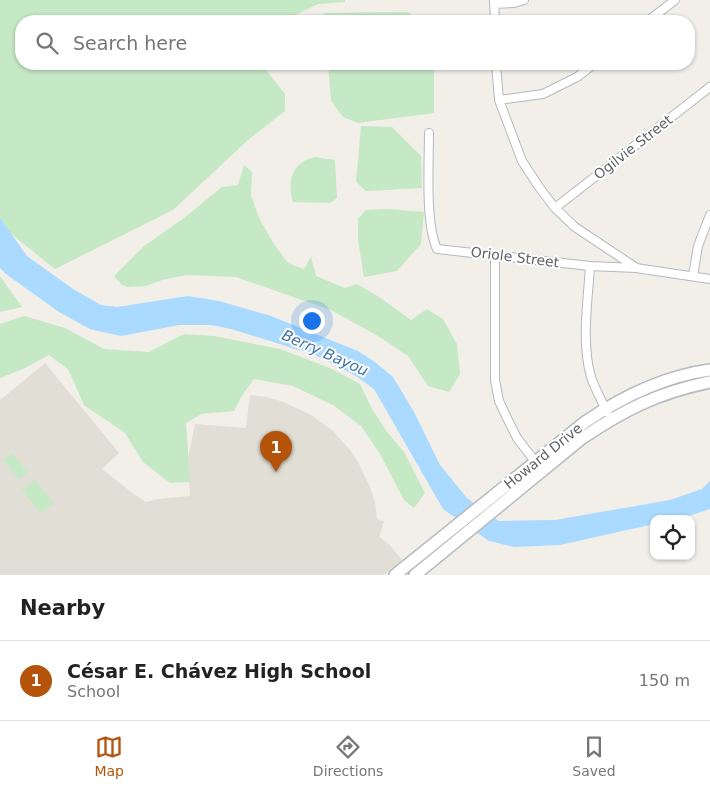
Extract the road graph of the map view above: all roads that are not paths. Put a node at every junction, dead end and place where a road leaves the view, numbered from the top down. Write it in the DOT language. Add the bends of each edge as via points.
graph roads {
  1 [pos="524,0"];
  2 [pos="675,0"];
  3 [pos="494,2"];
  4 [pos="495,15"];
  5 [pos="656,15"];
  6 [pos="496,70"];
  7 [pos="586,70"];
  8 [pos="710,87"];
  9 [pos="499,100"];
  10 [pos="429,133"];
  11 [pos="555,208"];
  12 [pos="710,215"];
  13 [pos="495,255"];
  14 [pos="590,266"];
  15 [pos="636,268"];
  16 [pos="693,276"];
  17 [pos="710,279"];
  18 [pos="710,370"];
  19 [pos="685,381"];
  20 [pos="710,382"];
  21 [pos="608,413"];
  22 [pos="539,466"];
  23 [pos="407,571"];
  24 [pos="395,575"];
  25 [pos="415,575"];
  1 -- 3 [label="street"];
  2 -- 5 [label="street"];
  3 -- 4 [label="street"];
  6 -- 9 [label="street"];
  7 -- 9 [label="street" via="543,94"];
  8 -- 11 [label="street, Ogilvie Street"];
  9 -- 11 [label="street" via="522,160"];
  10 -- 13 [label="street, Oriole Street" via="429,203 433,242 437,249"];
  11 -- 15 [label="street" via="575,227"];
  12 -- 16 [label="street" via="698,246"];
  13 -- 14 [label="street, Oriole Street"];
  13 -- 22 [label="street" via="495,380 499,401 517,438"];
  14 -- 15 [label="street, Oriole Street"];
  14 -- 21 [label="street" via="586,335 588,365"];
  15 -- 16 [label="street, Oriole Street"];
  16 -- 17 [label="street, Oriole Street"];
  18 -- 19 [label="main road, Howard Drive"];
  19 -- 20 [label="main road, Howard Drive"];
  19 -- 21 [label="main road, Howard Drive" via="661,382"];
  21 -- 22 [label="main road, Howard Drive" via="585,422"];
  22 -- 23 [label="main road, Howard Drive" via="497,492"];
  22 -- 25 [label="main road, Howard Drive" via="506,500"];
  23 -- 24 [label="main road, Howard Drive"];
}
